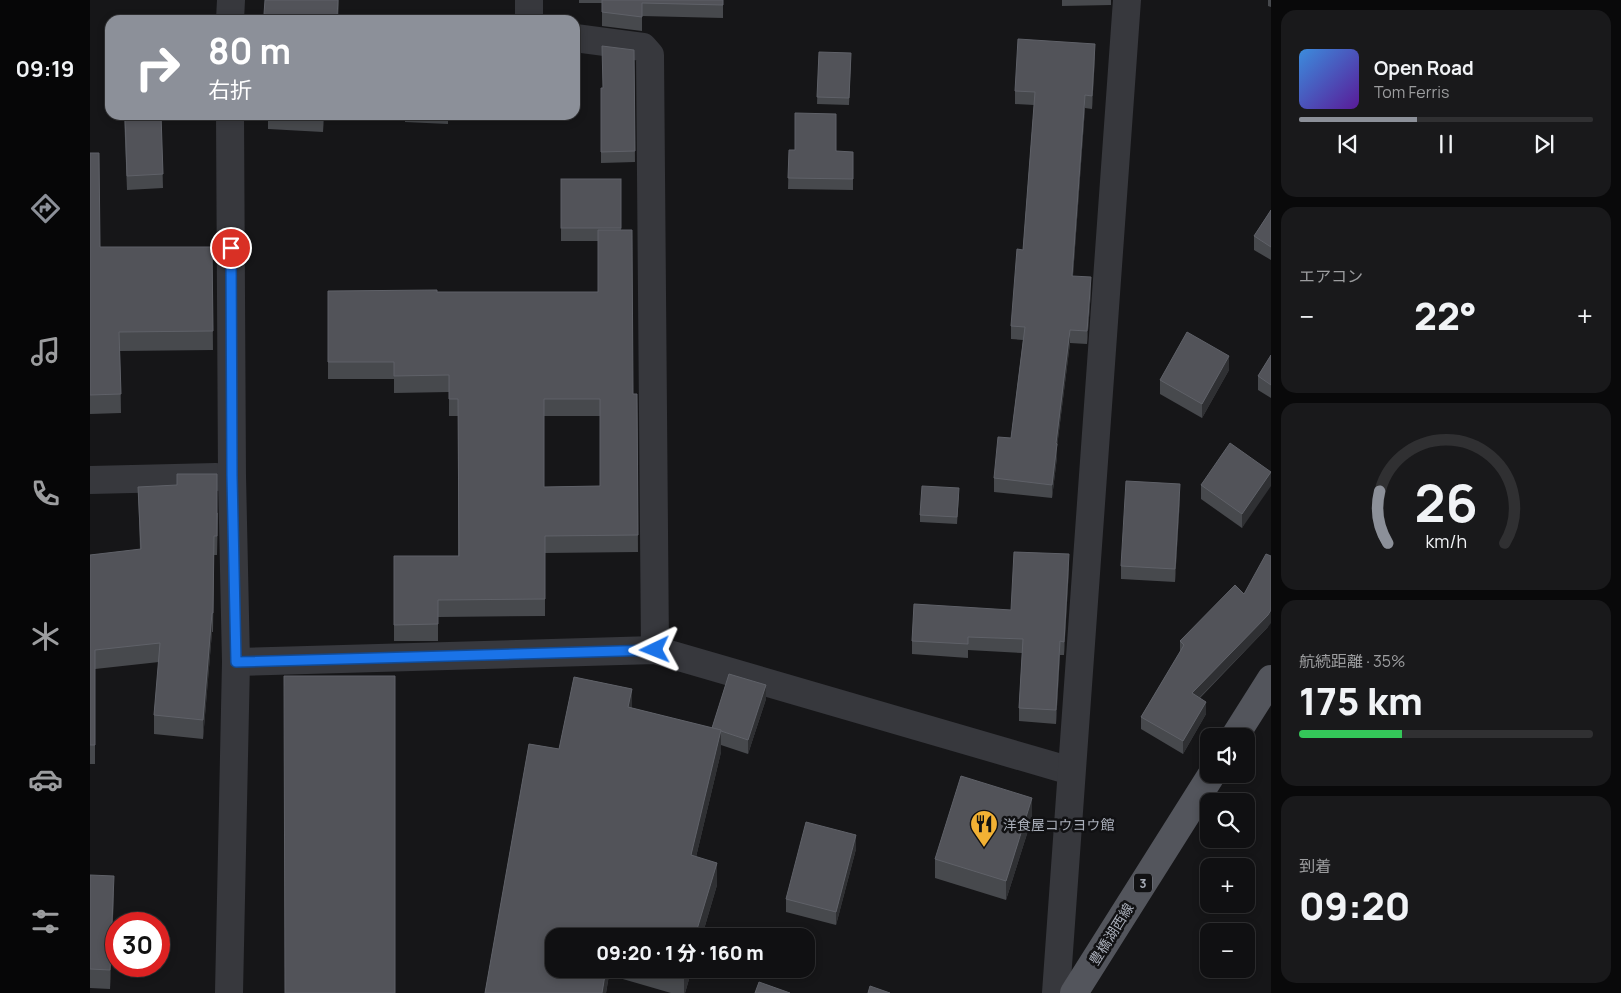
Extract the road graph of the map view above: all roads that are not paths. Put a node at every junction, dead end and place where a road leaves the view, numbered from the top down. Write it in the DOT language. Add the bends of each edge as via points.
graph roads {
  1 [pos="231,0"];
  2 [pos="530,0"];
  3 [pos="1127,0"];
  4 [pos="230,15"];
  5 [pos="529,15"];
  6 [pos="580,39"];
  7 [pos="230,120"];
  8 [pos="232,476"];
  9 [pos="90,480"];
  10 [pos="655,650"];
  11 [pos="236,662"];
  12 [pos="1271,679"];
  13 [pos="1240,728"];
  14 [pos="1071,771"];
  15 [pos="1206,783"];
  16 [pos="229,993"];
  17 [pos="1056,993"];
  18 [pos="1074,993"];
  1 -- 4 [label="street"];
  2 -- 5 [label="street"];
  3 -- 14 [label="street"];
  6 -- 10 [label="street" via="643,47 650,55"];
  7 -- 8 [label="street"];
  8 -- 9 [label="street"];
  8 -- 11 [label="street"];
  10 -- 11 [label="street"];
  10 -- 14 [label="street"];
  11 -- 16 [label="street"];
  12 -- 13 [label="main road"];
  14 -- 17 [label="street"];
  15 -- 18 [label="main road, 豊橋湖西線 / 3"];
}
